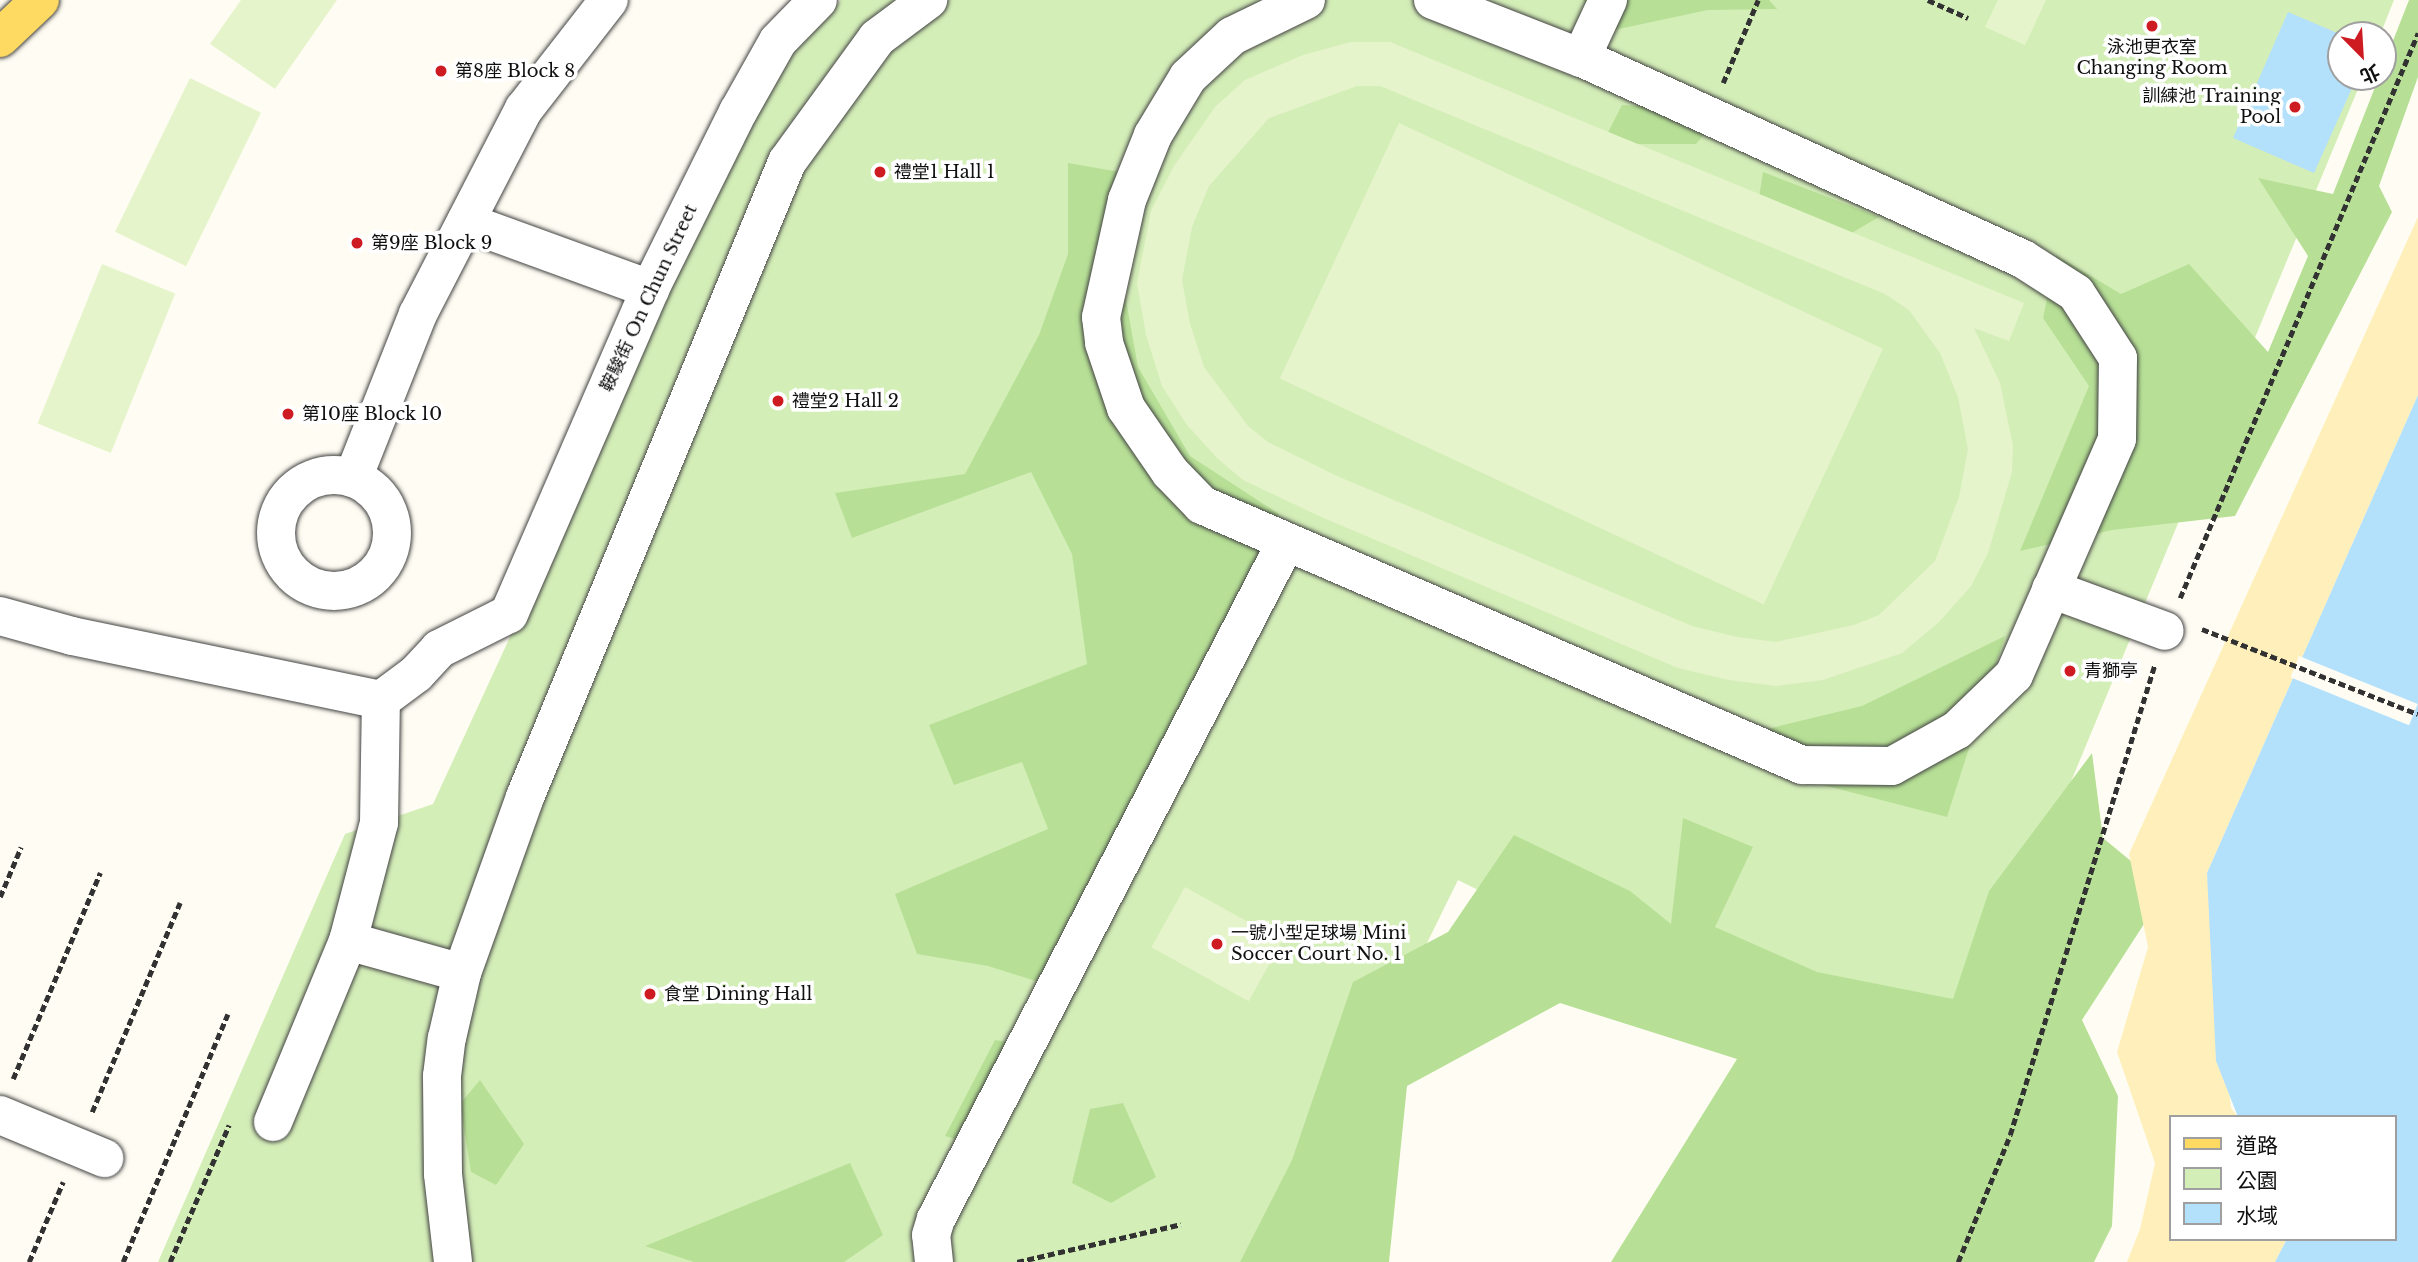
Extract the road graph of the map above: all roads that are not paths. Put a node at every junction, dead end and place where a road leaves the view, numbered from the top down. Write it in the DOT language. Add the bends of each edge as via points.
graph roads {
  1 [pos="40,0"];
  2 [pos="609,0"];
  3 [pos="818,0"];
  4 [pos="928,0"];
  5 [pos="1306,0"];
  6 [pos="1433,0"];
  7 [pos="1608,0"];
  8 [pos="0,38"];
  9 [pos="1581,58"];
  10 [pos="466,222"];
  11 [pos="650,289"];
  12 [pos="353,478"];
  13 [pos="1286,542"];
  14 [pos="2051,589"];
  15 [pos="0,616"];
  16 [pos="2183,630"];
  17 [pos="381,700"];
  18 [pos="348,941"];
  19 [pos="462,973"];
  20 [pos="5,1100"];
  21 [pos="273,1122"];
  22 [pos="91,1152"];
  23 [pos="453,1262"];
  24 [pos="934,1262"];
  1 -- 8 [label="main road"];
  2 -- 10 [label="street" via="524,109"];
  3 -- 11 [label="street, 鞍駿街 On Chun Street" via="778,41"];
  4 -- 19 [label="street" via="877,38 787,162 525,797"];
  5 -- 13 [label="street" via="1232,36 1188,77 1153,135 1126,200 1101,317 1126,408 1170,472 1202,505"];
  6 -- 9 [label="street"];
  7 -- 9 [label="street"];
  9 -- 14 [label="street" via="2024,259 2076,293 2118,358 2117,439"];
  10 -- 11 [label="street"];
  10 -- 12 [label="street" via="418,314"];
  11 -- 17 [label="street, 鞍駿街 On Chun Street" via="509,614 439,649 416,674"];
  13 -- 14 [label="street" via="1802,765 1892,766 1957,730 2014,675"];
  13 -- 24 [label="street" via="936,1219 931,1236"];
  14 -- 16 [label="street"];
  15 -- 17 [label="street" via="72,636"];
  17 -- 18 [label="street" via="379,823"];
  18 -- 19 [label="street"];
  18 -- 21 [label="street"];
  19 -- 23 [label="street" via="442,1076 443,1174"];
  20 -- 22 [label="street"];
}
